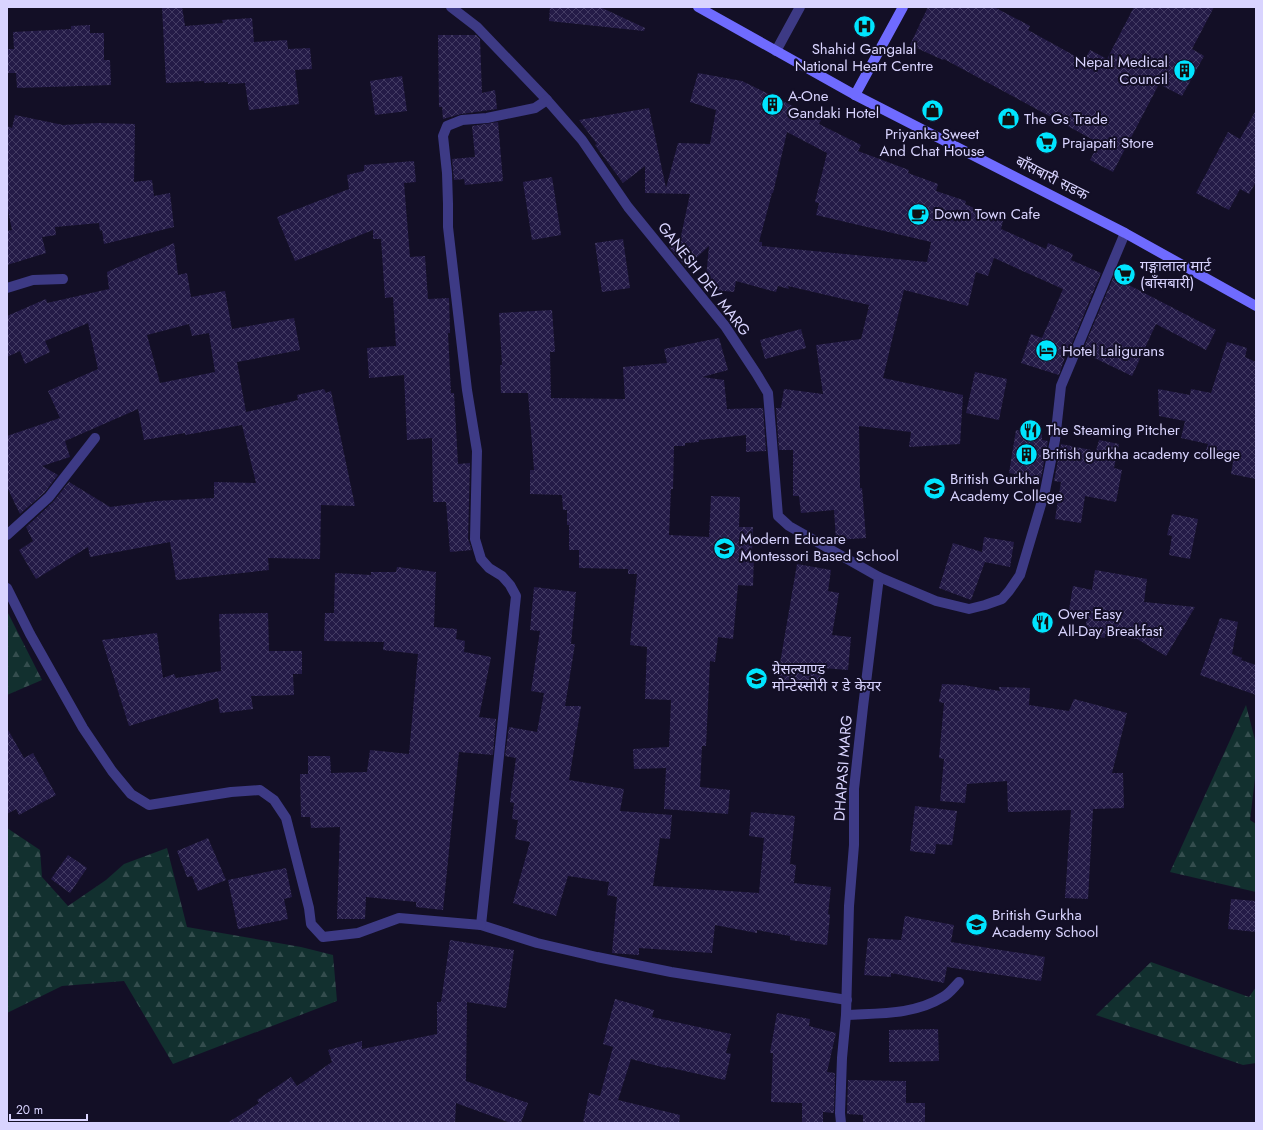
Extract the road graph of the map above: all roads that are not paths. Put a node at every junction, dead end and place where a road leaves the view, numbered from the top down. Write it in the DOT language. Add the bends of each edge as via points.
graph roads {
  1 [pos="451,7"];
  2 [pos="698,7"];
  3 [pos="800,7"];
  4 [pos="903,7"];
  5 [pos="776,51"];
  6 [pos="855,95"];
  7 [pos="547,100"];
  8 [pos="1125,232"];
  9 [pos="63,279"];
  10 [pos="7,288"];
  11 [pos="1256,306"];
  12 [pos="95,438"];
  13 [pos="7,535"];
  14 [pos="879,577"];
  15 [pos="7,588"];
  16 [pos="481,925"];
  17 [pos="959,982"];
  18 [pos="847,1000"];
  19 [pos="846,1015"];
  20 [pos="841,1123"];
  1 -- 7 [label="street, GANESH DEV MARG" via="477,28"];
  2 -- 5 [label="main road, बाँसबारी सडक"];
  3 -- 5 [label="street"];
  4 -- 6 [label="main road"];
  5 -- 6 [label="main road, बाँसबारी सडक"];
  6 -- 8 [label="main road, बाँसबारी सडक"];
  7 -- 14 [label="street, GANESH DEV MARG" via="582,140 628,207 725,326 768,393 778,516 789,526"];
  7 -- 16 [label="street" via="535,108 487,118 462,120 447,126 443,136 454,289 477,451 475,539 481,560 502,576 516,596"];
  8 -- 11 [label="main road, बाँसबारी सडक"];
  8 -- 14 [label="street" via="1062,386 1045,491 1020,575 1009,591 1002,599 969,609 936,601"];
  9 -- 10 [label="street" via="33,280"];
  12 -- 13 [label="street" via="49,497"];
  14 -- 18 [label="street, DHAPASI MARG" via="854,789"];
  15 -- 16 [label="street" via="83,728 131,794 149,806 231,792 260,790 274,800 286,818 311,924 323,937 358,933 399,918"];
  16 -- 18 [label="street" via="537,943 671,972"];
  17 -- 19 [label="street" via="945,997 912,1010"];
  18 -- 19 [label="street, DHAPASI MARG"];
  19 -- 20 [label="street, DHAPASI MARG" via="842,1058"];
}
